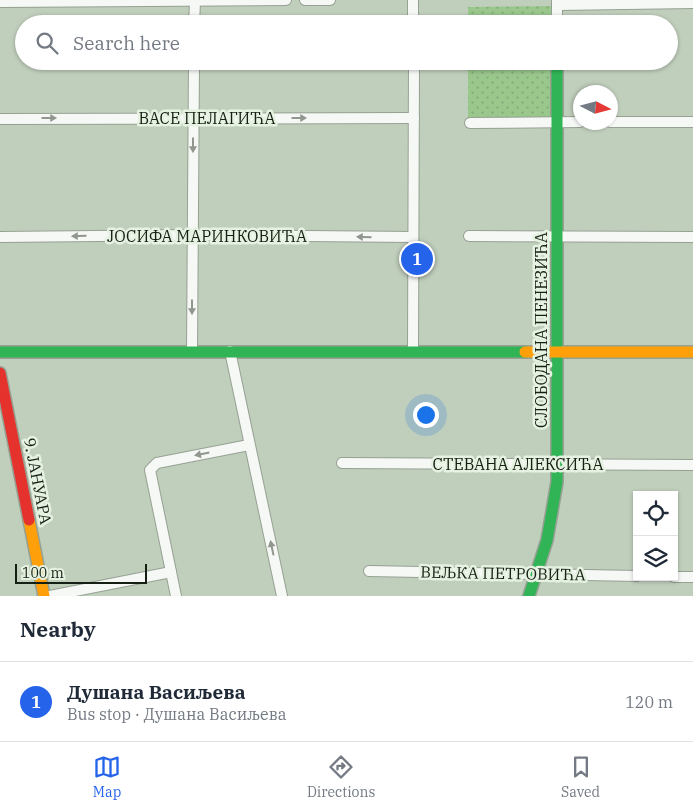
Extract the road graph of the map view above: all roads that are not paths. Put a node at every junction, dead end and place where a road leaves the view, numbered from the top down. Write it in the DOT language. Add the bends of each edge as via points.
graph roads {
  1 [pos="286,0"];
  2 [pos="305,0"];
  3 [pos="330,0"];
  4 [pos="413,0"];
  5 [pos="0,2"];
  6 [pos="195,2"];
  7 [pos="557,2"];
  8 [pos="693,3"];
  9 [pos="194,15"];
  10 [pos="413,15"];
  11 [pos="557,15"];
  12 [pos="194,70"];
  13 [pos="414,70"];
  14 [pos="557,70"];
  15 [pos="193,117"];
  16 [pos="414,118"];
  17 [pos="0,119"];
  18 [pos="557,122"];
  19 [pos="573,122"];
  20 [pos="618,122"];
  21 [pos="693,122"];
  22 [pos="470,123"];
  23 [pos="192,236"];
  24 [pos="469,236"];
  25 [pos="558,236"];
  26 [pos="0,237"];
  27 [pos="693,237"];
  28 [pos="413,238"];
  29 [pos="192,351"];
  30 [pos="0,352"];
  31 [pos="230,352"];
  32 [pos="413,352"];
  33 [pos="693,352"];
  34 [pos="556,353"];
  35 [pos="0,373"];
  36 [pos="249,445"];
  37 [pos="342,463"];
  38 [pos="557,464"];
  39 [pos="693,465"];
  40 [pos="369,571"];
  41 [pos="171,572"];
  42 [pos="538,574"];
  43 [pos="633,576"];
  44 [pos="678,576"];
  45 [pos="693,577"];
  46 [pos="44,596"];
  47 [pos="50,596"];
  48 [pos="176,596"];
  49 [pos="282,596"];
  50 [pos="529,596"];
  1 -- 6 [label="street"];
  2 -- 3 [label="street"];
  4 -- 10 [label="street"];
  5 -- 6 [label="street"];
  6 -- 9 [label="street"];
  7 -- 8 [label="street"];
  7 -- 11 [label="street"];
  12 -- 15 [label="street"];
  13 -- 16 [label="street"];
  14 -- 18 [label="street, СЛОБОДАНА ПЕНЕЗИЋА"];
  15 -- 16 [label="street, ВАСЕ ПЕЛАГИЋА, one-way"];
  17 -- 15 [label="street, ВАСЕ ПЕЛАГИЋА, one-way"];
  15 -- 23 [label="street, one-way"];
  16 -- 28 [label="street"];
  18 -- 19 [label="street"];
  18 -- 22 [label="street"];
  18 -- 25 [label="street, СЛОБОДАНА ПЕНЕЗИЋА"];
  20 -- 21 [label="street"];
  23 -- 26 [label="street, ЈОСИФА МАРИНКОВИЋА, one-way"];
  28 -- 23 [label="street, ЈОСИФА МАРИНКОВИЋА, one-way"];
  23 -- 29 [label="street, one-way"];
  24 -- 25 [label="street"];
  25 -- 27 [label="street"];
  25 -- 34 [label="street, СЛОБОДАНА ПЕНЕЗИЋА"];
  28 -- 32 [label="street"];
  29 -- 30 [label="street"];
  29 -- 31 [label="street"];
  31 -- 32 [label="street"];
  31 -- 36 [label="street"];
  32 -- 34 [label="street"];
  33 -- 34 [label="street"];
  34 -- 38 [label="street, СЛОБОДАНА ПЕНЕЗИЋА"];
  35 -- 46 [label="street, 9. ЈАНУАРА"];
  36 -- 41 [label="street, one-way" via="152,466 150,470"];
  49 -- 36 [label="street, one-way"];
  37 -- 38 [label="street, СТЕВАНА АЛЕКСИЋА"];
  38 -- 39 [label="street, СТЕВАНА АЛЕКСИЋА"];
  38 -- 42 [label="street, СЛОБОДАНА ПЕНЕЗИЋА" via="553,514"];
  40 -- 42 [label="street, ВЕЉКА ПЕТРОВИЋА"];
  41 -- 47 [label="street"];
  41 -- 48 [label="street"];
  42 -- 43 [label="street, ВЕЉКА ПЕТРОВИЋА"];
  42 -- 50 [label="street, СЛОБОДАНА ПЕНЕЗИЋА"];
  44 -- 45 [label="street"];
}
